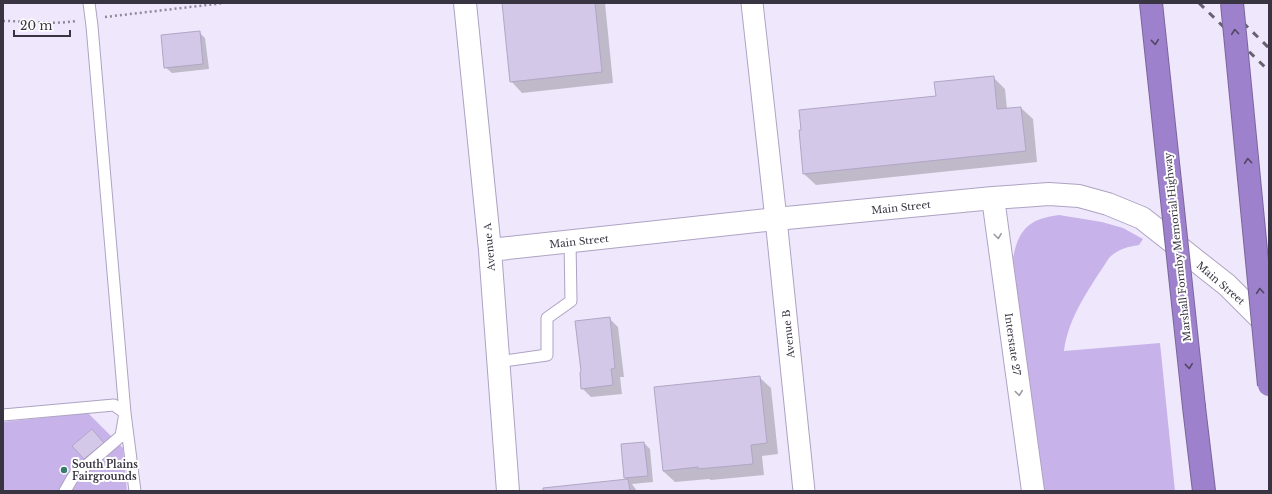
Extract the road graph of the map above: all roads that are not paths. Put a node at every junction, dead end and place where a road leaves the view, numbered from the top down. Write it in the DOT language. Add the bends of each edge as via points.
graph roads {
  1 [pos="89,3"];
  2 [pos="465,3"];
  3 [pos="752,3"];
  4 [pos="1151,3"];
  5 [pos="1232,3"];
  6 [pos="993,198"];
  7 [pos="776,219"];
  8 [pos="570,242"];
  9 [pos="490,250"];
  10 [pos="1269,327"];
  11 [pos="497,362"];
  12 [pos="1269,385"];
  13 [pos="1194,407"];
  14 [pos="125,413"];
  15 [pos="3,415"];
  16 [pos="65,491"];
  17 [pos="135,491"];
  18 [pos="508,491"];
  19 [pos="804,491"];
  20 [pos="1033,491"];
  21 [pos="1190,491"];
  22 [pos="1204,491"];
  1 -- 14 [label="lane"];
  2 -- 9 [label="main road, Avenue A"];
  3 -- 7 [label="street, Avenue B"];
  4 -- 13 [label="highway, Marshall Formby Memorial Highway, one-way, bridge"];
  12 -- 5 [label="highway, one-way, bridge"];
  6 -- 7 [label="main road, Main Street"];
  6 -- 10 [label="main road, Main Street" via="1049,194 1079,196 1108,204 1142,218 1227,285"];
  6 -- 20 [label="main road, Interstate 27, one-way"];
  7 -- 8 [label="main road, Main Street"];
  7 -- 19 [label="street, Avenue B"];
  8 -- 9 [label="main road, Main Street"];
  8 -- 11 [label="lane" via="570,301 547,318 547,355"];
  9 -- 11 [label="main road, Avenue A"];
  11 -- 18 [label="main road, Avenue A"];
  13 -- 21 [label="highway"];
  13 -- 22 [label="highway, Marshall Formby Memorial Highway"];
  14 -- 15 [label="lane" via="114,405"];
  14 -- 16 [label="lane" via="121,436 73,477"];
  14 -- 17 [label="lane"];
}
